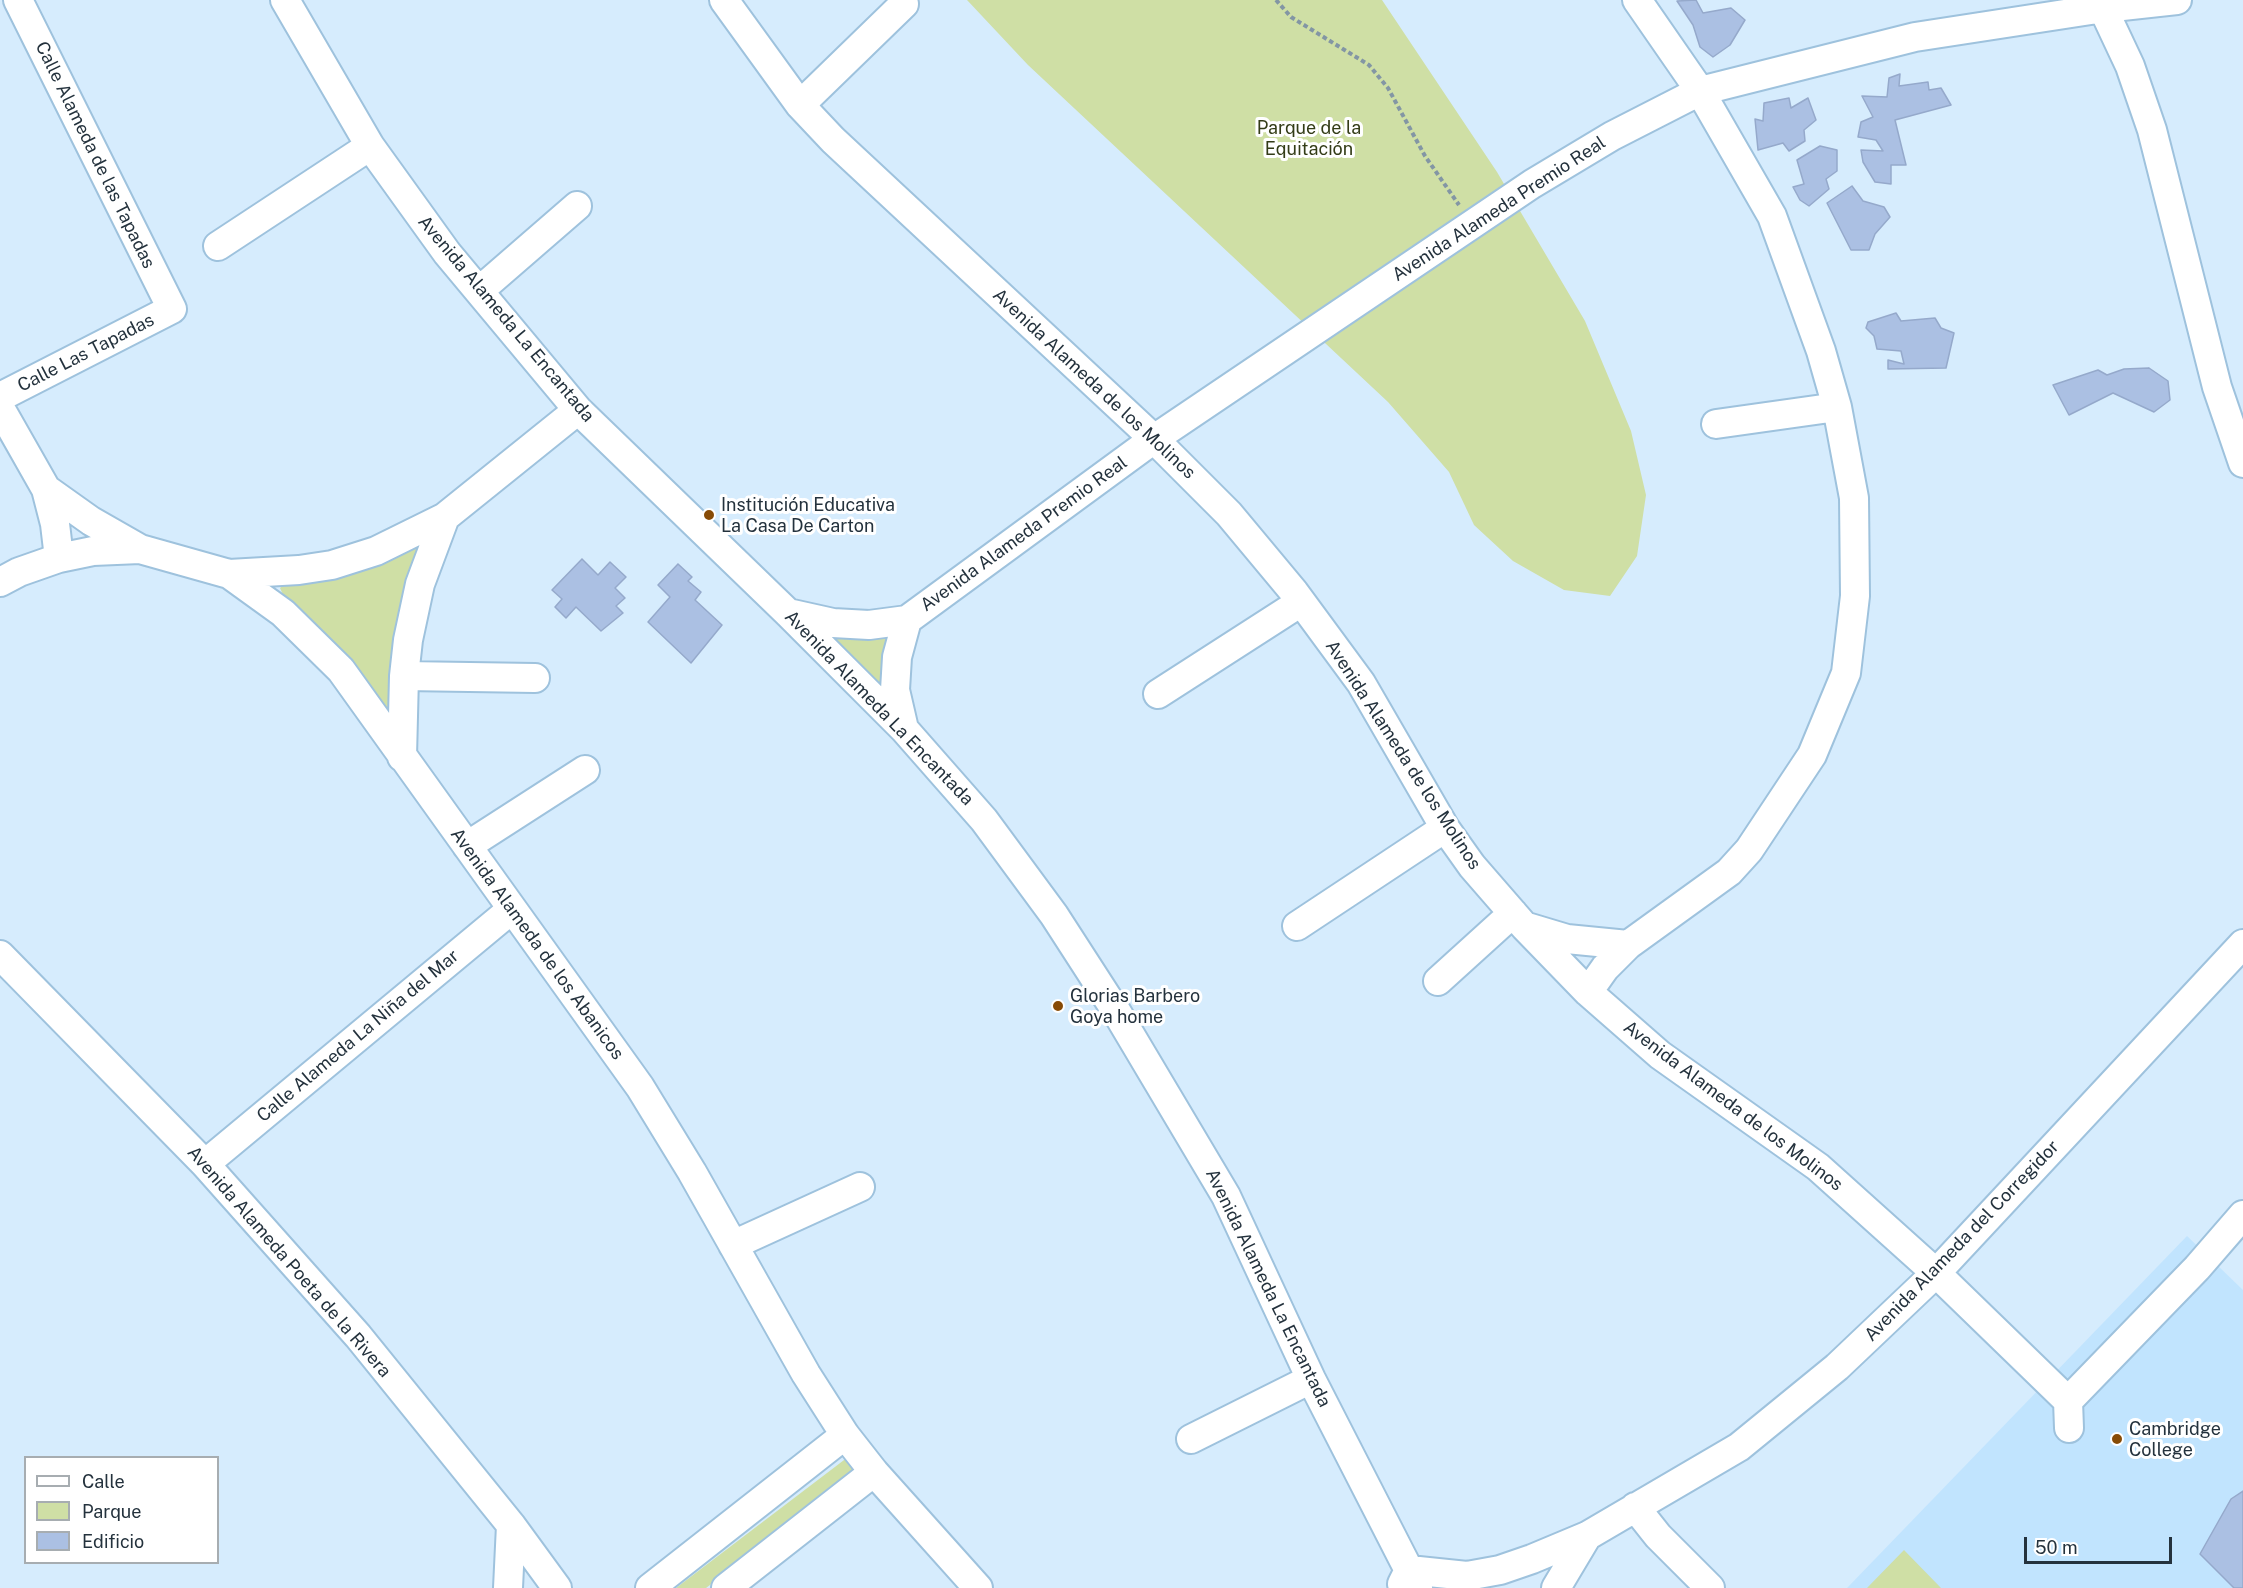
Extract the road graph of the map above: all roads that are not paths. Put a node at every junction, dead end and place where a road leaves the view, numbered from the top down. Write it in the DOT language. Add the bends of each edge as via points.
graph roads {
  1 [pos="18,0"];
  2 [pos="285,0"];
  3 [pos="724,0"];
  4 [pos="1637,0"];
  5 [pos="2178,0"];
  6 [pos="904,4"];
  7 [pos="2102,4"];
  8 [pos="1700,91"];
  9 [pos="800,105"];
  10 [pos="370,146"];
  11 [pos="577,206"];
  12 [pos="219,246"];
  13 [pos="479,291"];
  14 [pos="172,309"];
  15 [pos="0,397"];
  16 [pos="1837,407"];
  17 [pos="0,408"];
  18 [pos="578,410"];
  19 [pos="1716,424"];
  20 [pos="1154,439"];
  21 [pos="2243,463"];
  22 [pos="46,489"];
  23 [pos="445,516"];
  24 [pos="140,549"];
  25 [pos="58,558"];
  26 [pos="229,574"];
  27 [pos="0,582"];
  28 [pos="1301,602"];
  29 [pos="788,613"];
  30 [pos="907,620"];
  31 [pos="404,676"];
  32 [pos="535,678"];
  33 [pos="1158,694"];
  34 [pos="904,729"];
  35 [pos="402,757"];
  36 [pos="585,770"];
  37 [pos="1445,828"];
  38 [pos="467,846"];
  39 [pos="512,909"];
  40 [pos="1519,920"];
  41 [pos="1297,926"];
  42 [pos="2243,944"];
  43 [pos="1628,945"];
  44 [pos="0,955"];
  45 [pos="1438,981"];
  46 [pos="1588,992"];
  47 [pos="205,1164"];
  48 [pos="860,1187"];
  49 [pos="2243,1215"];
  50 [pos="733,1245"];
  51 [pos="1936,1273"];
  52 [pos="1311,1379"];
  53 [pos="845,1435"];
  54 [pos="1191,1439"];
  55 [pos="874,1472"];
  56 [pos="1635,1507"];
  57 [pos="511,1526"];
  58 [pos="1587,1536"];
  59 [pos="1409,1582"];
  60 [pos="508,1588"];
  61 [pos="557,1588"];
  62 [pos="650,1588"];
  63 [pos="726,1588"];
  64 [pos="978,1588"];
  65 [pos="1556,1588"];
  66 [pos="1710,1588"];
  1 -- 14 [label="street, Calle Alameda de las Tapadas"];
  2 -- 10 [label="street, Avenida Alameda La Encantada"];
  3 -- 9 [label="street, Avenida Alameda de los Molinos"];
  4 -- 8 [label="street"];
  5 -- 7 [label="street, Avenida Alameda Premio Real"];
  6 -- 9 [label="street"];
  7 -- 8 [label="street, Avenida Alameda Premio Real" via="1915,37"];
  7 -- 21 [label="street" via="2130,66 2152,130 2217,387"];
  8 -- 16 [label="street" via="1772,216"];
  8 -- 20 [label="street, Avenida Alameda Premio Real" via="1612,136 1532,184"];
  9 -- 20 [label="street, Avenida Alameda de los Molinos"];
  10 -- 12 [label="street"];
  10 -- 13 [label="street, Avenida Alameda La Encantada"];
  11 -- 13 [label="street"];
  13 -- 18 [label="street, Avenida Alameda La Encantada"];
  14 -- 15 [label="street, Calle Las Tapadas"];
  16 -- 19 [label="street"];
  16 -- 43 [label="street" via="1854,498 1855,596 1846,673 1812,755 1749,850 1729,872"];
  17 -- 22 [label="street, Avenida Alameda de los Abanicos"];
  18 -- 23 [label="street"];
  18 -- 29 [label="street, Avenida Alameda La Encantada"];
  20 -- 28 [label="street, Avenida Alameda de los Molinos" via="1229,514"];
  20 -- 30 [label="street, Avenida Alameda Premio Real"];
  22 -- 24 [label="street, Avenida Alameda de los Abanicos"];
  22 -- 25 [label="street"];
  23 -- 26 [label="street" via="376,551 332,565"];
  23 -- 31 [label="street" via="420,584"];
  24 -- 25 [label="street" via="93,551"];
  24 -- 26 [label="street, Avenida Alameda de los Abanicos"];
  25 -- 27 [label="street"];
  26 -- 35 [label="street, Avenida Alameda de los Abanicos" via="283,613 341,670"];
  28 -- 33 [label="street"];
  28 -- 37 [label="street, Avenida Alameda de los Molinos" via="1361,683"];
  29 -- 30 [label="street, Avenida Alameda Premio Real" via="833,623 869,625"];
  29 -- 34 [label="street, Avenida Alameda La Encantada"];
  30 -- 34 [label="street, Avenida Alameda Premio Real" via="897,657 895,690"];
  31 -- 32 [label="street"];
  31 -- 35 [label="street"];
  34 -- 52 [label="street, Avenida Alameda La Encantada" via="984,820 1054,915 1116,1011 1226,1196"];
  35 -- 38 [label="street, Avenida Alameda de los Abanicos"];
  36 -- 38 [label="street"];
  37 -- 40 [label="street, Avenida Alameda de los Molinos"];
  37 -- 41 [label="street"];
  38 -- 39 [label="street, Avenida Alameda de los Abanicos"];
  39 -- 47 [label="street, Calle Alameda La Niña del Mar"];
  39 -- 50 [label="street, Avenida Alameda de los Abanicos" via="640,1087"];
  40 -- 43 [label="street" via="1567,939"];
  40 -- 45 [label="street"];
  40 -- 46 [label="street, Avenida Alameda de los Molinos"];
  42 -- 51 [label="street, Avenida Alameda del Corregidor"];
  43 -- 46 [label="street"];
  44 -- 47 [label="street, Avenida Alameda Poeta de la Rivera"];
  46 -- 51 [label="street, Avenida Alameda de los Molinos" via="1659,1054 1818,1167"];
  47 -- 57 [label="street, Avenida Alameda Poeta de la Rivera" via="358,1336"];
  48 -- 50 [label="street"];
  49 -- 51 [label="street, Avenida Alameda de los Molinos" via="2197,1268 2063,1405"];
  50 -- 53 [label="street, Avenida Alameda de los Abanicos"];
  51 -- 56 [label="street, Avenida Alameda del Corregidor" via="1837,1367 1739,1446"];
  52 -- 54 [label="street"];
  52 -- 59 [label="street, Avenida Alameda La Encantada"];
  53 -- 55 [label="street, Avenida Alameda de los Abanicos"];
  53 -- 62 [label="street"];
  55 -- 63 [label="street"];
  55 -- 64 [label="street, Avenida Alameda de los Abanicos"];
  56 -- 58 [label="street, Avenida Alameda del Corregidor"];
  56 -- 66 [label="street"];
  57 -- 60 [label="street"];
  57 -- 61 [label="street, Avenida Alameda Poeta de la Rivera"];
  58 -- 59 [label="street, Avenida Alameda del Corregidor" via="1500,1570"];
  58 -- 65 [label="street, Avenida Alameda del Corregidor"];
}
